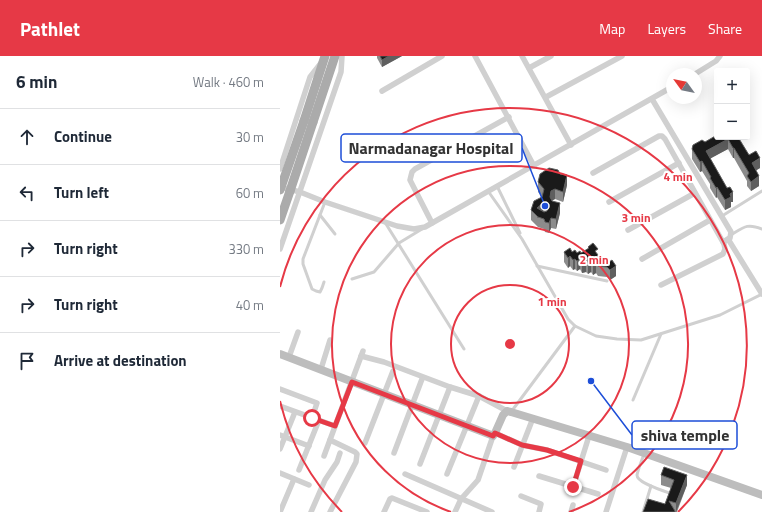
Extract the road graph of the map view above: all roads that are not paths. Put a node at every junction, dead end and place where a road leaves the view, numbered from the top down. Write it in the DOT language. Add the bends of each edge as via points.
graph roads {
  1 [pos="335,56"];
  2 [pos="342,56"];
  3 [pos="442,56"];
  4 [pos="475,56"];
  5 [pos="522,56"];
  6 [pos="551,56"];
  7 [pos="622,56"];
  8 [pos="720,56"];
  9 [pos="325,57"];
  10 [pos="530,68"];
  11 [pos="702,69"];
  12 [pos="382,91"];
  13 [pos="666,91"];
  14 [pos="546,97"];
  15 [pos="652,99"];
  16 [pos="509,117"];
  17 [pos="308,122"];
  18 [pos="571,145"];
  19 [pos="679,163"];
  20 [pos="534,166"];
  21 [pos="280,169"];
  22 [pos="593,173"];
  23 [pos="497,186"];
  24 [pos="280,187"];
  25 [pos="280,190"];
  26 [pos="488,191"];
  27 [pos="762,191"];
  28 [pos="300,192"];
  29 [pos="695,193"];
  30 [pos="325,202"];
  31 [pos="609,202"];
  32 [pos="320,215"];
  33 [pos="722,216"];
  34 [pos="280,220"];
  35 [pos="710,220"];
  36 [pos="385,222"];
  37 [pos="432,223"];
  38 [pos="425,227"];
  39 [pos="762,229"];
  40 [pos="628,230"];
  41 [pos="335,234"];
  42 [pos="522,239"];
  43 [pos="727,239"];
  44 [pos="399,243"];
  45 [pos="280,249"];
  46 [pos="642,259"];
  47 [pos="537,266"];
  48 [pos="352,279"];
  49 [pos="606,281"];
  50 [pos="324,282"];
  51 [pos="661,285"];
  52 [pos="762,294"];
  53 [pos="575,326"];
  54 [pos="298,332"];
  55 [pos="661,334"];
  56 [pos="330,340"];
  57 [pos="464,349"];
  58 [pos="280,354"];
  59 [pos="289,357"];
  60 [pos="321,370"];
  61 [pos="393,371"];
  62 [pos="422,379"];
  63 [pos="352,382"];
  64 [pos="450,387"];
  65 [pos="280,389"];
  66 [pos="384,394"];
  67 [pos="479,396"];
  68 [pos="633,400"];
  69 [pos="412,405"];
  70 [pos="280,406"];
  71 [pos="509,411"];
  72 [pos="295,412"];
  73 [pos="439,415"];
  74 [pos="312,418"];
  75 [pos="533,418"];
  76 [pos="319,420"];
  77 [pos="335,426"];
  78 [pos="467,426"];
  79 [pos="494,434"];
  80 [pos="282,436"];
  81 [pos="589,436"];
  82 [pos="330,440"];
  83 [pos="365,443"];
  84 [pos="522,445"];
  85 [pos="308,446"];
  86 [pos="627,447"];
  87 [pos="280,449"];
  88 [pos="340,453"];
  89 [pos="394,453"];
  90 [pos="644,453"];
  91 [pos="324,456"];
  92 [pos="581,461"];
  93 [pos="420,464"];
  94 [pos="514,467"];
  95 [pos="299,470"];
  96 [pos="606,470"];
  97 [pos="280,473"];
  98 [pos="405,474"];
  99 [pos="447,474"];
  100 [pos="539,476"];
  101 [pos="294,479"];
  102 [pos="309,485"];
  103 [pos="651,486"];
  104 [pos="573,487"];
  105 [pos="669,493"];
  106 [pos="598,494"];
  107 [pos="762,495"];
  108 [pos="521,496"];
  109 [pos="461,499"];
  110 [pos="573,506"];
  111 [pos="280,512"];
  112 [pos="311,512"];
  113 [pos="330,512"];
  114 [pos="384,512"];
  115 [pos="427,512"];
  116 [pos="455,512"];
  117 [pos="492,512"];
  118 [pos="539,512"];
  119 [pos="571,512"];
  120 [pos="606,512"];
  121 [pos="643,512"];
  1 -- 17 [label="main road"];
  2 -- 28 [label="street" via="341,72"];
  3 -- 12 [label="street"];
  4 -- 16 [label="street"];
  5 -- 10 [label="street"];
  6 -- 10 [label="street"];
  7 -- 14 [label="street"];
  8 -- 11 [label="street"];
  9 -- 17 [label="main road"];
  9 -- 21 [label="street" via="311,75"];
  10 -- 14 [label="street"];
  13 -- 15 [label="street"];
  14 -- 18 [label="street"];
  15 -- 18 [label="street"];
  15 -- 33 [label="street"];
  16 -- 20 [label="street"];
  16 -- 37 [label="street" via="412,172 410,180"];
  17 -- 25 [label="main road, bridge"];
  17 -- 34 [label="main road, bridge"];
  18 -- 20 [label="street"];
  19 -- 22 [label="street" via="665,139 659,136"];
  19 -- 29 [label="street"];
  19 -- 31 [label="street"];
  20 -- 23 [label="street"];
  23 -- 26 [label="street"];
  23 -- 42 [label="lane"];
  24 -- 28 [label="street"];
  26 -- 37 [label="street"];
  26 -- 42 [label="lane"];
  27 -- 33 [label="lane"];
  28 -- 30 [label="street"];
  28 -- 45 [label="street"];
  29 -- 35 [label="street"];
  29 -- 40 [label="street"];
  30 -- 32 [label="lane"];
  30 -- 36 [label="street"];
  32 -- 41 [label="lane"];
  32 -- 50 [label="lane" via="303,264 312,289 320,292"];
  33 -- 43 [label="street" via="731,232"];
  35 -- 43 [label="street"];
  35 -- 46 [label="street"];
  36 -- 38 [label="street" via="414,229"];
  36 -- 44 [label="lane"];
  37 -- 38 [label="street"];
  38 -- 44 [label="lane"];
  39 -- 43 [label="lane" via="746,226"];
  42 -- 47 [label="lane"];
  43 -- 51 [label="street" via="723,254"];
  43 -- 52 [label="street"];
  44 -- 48 [label="lane" via="374,272"];
  44 -- 57 [label="lane"];
  47 -- 49 [label="lane"];
  47 -- 53 [label="lane" via="561,308"];
  52 -- 55 [label="lane" via="720,314"];
  53 -- 55 [label="lane" via="596,336 617,339 641,340"];
  53 -- 71 [label="lane"];
  54 -- 59 [label="street"];
  55 -- 68 [label="lane"];
  56 -- 60 [label="street"];
  58 -- 59 [label="main road"];
  59 -- 60 [label="main road"];
  60 -- 63 [label="main road"];
  61 -- 66 [label="street"];
  62 -- 69 [label="street"];
  63 -- 64 [label="street" via="362,353"];
  63 -- 66 [label="main road"];
  63 -- 77 [label="street"];
  64 -- 67 [label="street"];
  64 -- 73 [label="street"];
  65 -- 74 [label="street" via="317,402"];
  66 -- 69 [label="main road"];
  66 -- 83 [label="street"];
  67 -- 71 [label="street"];
  67 -- 78 [label="street"];
  69 -- 73 [label="main road"];
  69 -- 89 [label="street"];
  70 -- 72 [label="street"];
  71 -- 75 [label="main road"];
  71 -- 79 [label="main road" via="503,415"];
  72 -- 74 [label="street"];
  72 -- 80 [label="street"];
  73 -- 78 [label="main road"];
  73 -- 93 [label="street"];
  74 -- 76 [label="street"];
  75 -- 81 [label="main road"];
  75 -- 84 [label="street"];
  76 -- 77 [label="street"];
  76 -- 85 [label="street"];
  77 -- 82 [label="street"];
  78 -- 79 [label="main road"];
  78 -- 99 [label="street"];
  79 -- 84 [label="street"];
  79 -- 109 [label="street" via="478,480"];
  80 -- 85 [label="street"];
  80 -- 87 [label="street"];
  81 -- 86 [label="main road"];
  81 -- 92 [label="street"];
  82 -- 91 [label="street"];
  82 -- 113 [label="street" via="357,454 356,462"];
  84 -- 92 [label="street"];
  84 -- 94 [label="street"];
  85 -- 95 [label="street"];
  86 -- 90 [label="main road"];
  86 -- 120 [label="street"];
  88 -- 112 [label="street"];
  90 -- 103 [label="lane" via="637,475 642,482"];
  90 -- 107 [label="main road"];
  92 -- 96 [label="street"];
  92 -- 104 [label="street"];
  97 -- 101 [label="street"];
  98 -- 109 [label="street"];
  100 -- 104 [label="street"];
  101 -- 102 [label="street"];
  101 -- 111 [label="street"];
  103 -- 105 [label="lane"];
  103 -- 121 [label="lane"];
  104 -- 106 [label="street"];
  108 -- 118 [label="street" via="541,504"];
  109 -- 116 [label="street"];
  109 -- 117 [label="street"];
  110 -- 119 [label="street"];
  114 -- 115 [label="street" via="392,498"];
}
